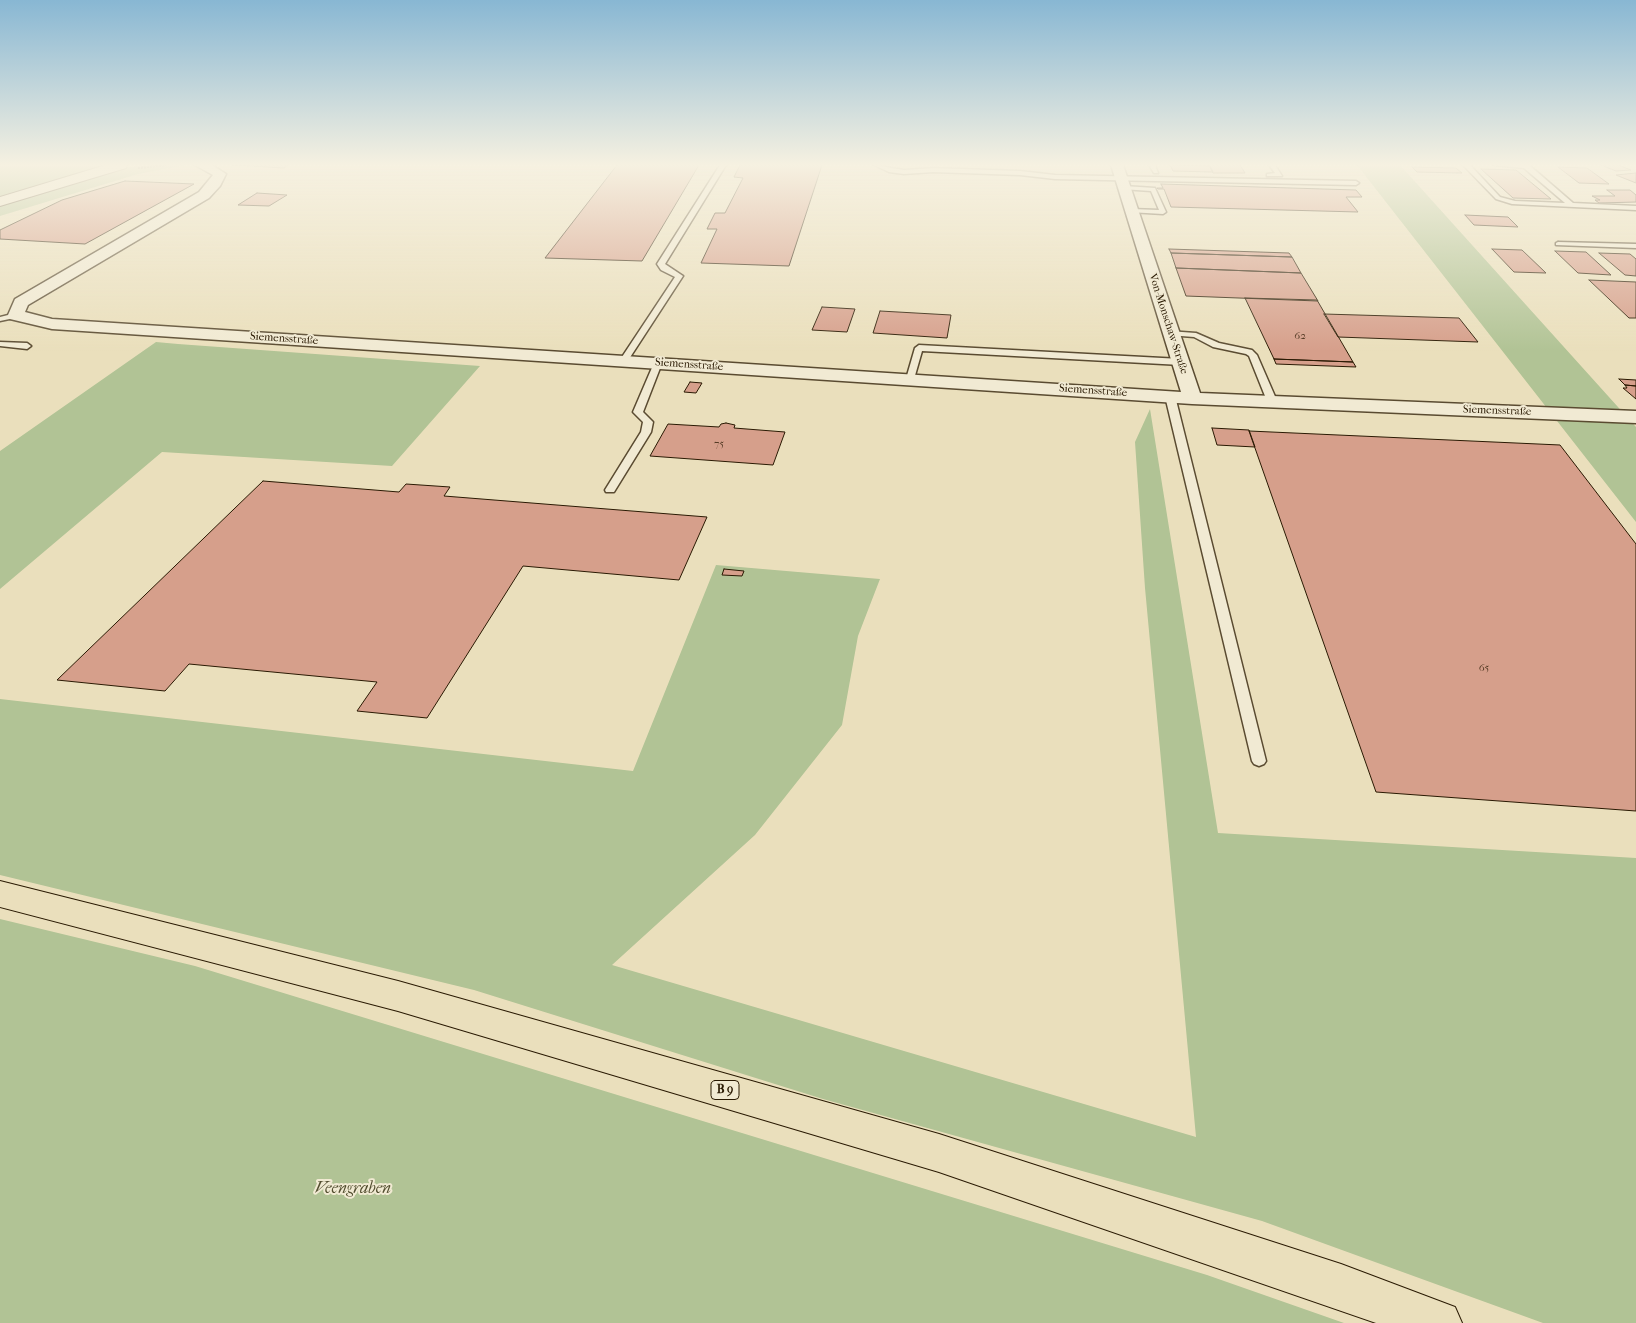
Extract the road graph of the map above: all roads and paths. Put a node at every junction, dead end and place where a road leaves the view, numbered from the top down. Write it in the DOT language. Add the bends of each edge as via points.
graph roads {
  1 [pos="151,227"];
  2 [pos="684,227"];
  3 [pos="1136,227"];
  4 [pos="1558,244"];
  5 [pos="1636,246"];
  6 [pos="8,317"];
  7 [pos="1171,333"];
  8 [pos="0,344"];
  9 [pos="27,346"];
  10 [pos="624,360"];
  11 [pos="1181,362"];
  12 [pos="658,363"];
  13 [pos="910,380"];
  14 [pos="1170,396"];
  15 [pos="1192,398"];
  16 [pos="1272,401"];
  17 [pos="1636,417"];
  18 [pos="610,490"];
  19 [pos="1259,761"];
  20 [pos="0,894"];
  21 [pos="1439,1323"];
  1 -- 6 [label="street, Siemensstraße" via="21,302"];
  2 -- 10 [label="lane" via="661,264 680,276"];
  3 -- 7 [label="street, Von-Monschaw-Straße"];
  4 -- 5 [label="lane"];
  6 -- 10 [label="street, Siemensstraße" via="52,324"];
  7 -- 11 [label="street, Von-Monschaw-Straße"];
  7 -- 16 [label="lane" via="1196,336 1216,345 1249,352"];
  8 -- 9 [label="lane"];
  10 -- 12 [label="street, Siemensstraße"];
  11 -- 13 [label="lane" via="919,348"];
  11 -- 15 [label="street, Von-Monschaw-Straße"];
  12 -- 13 [label="street, Siemensstraße"];
  12 -- 18 [label="lane" via="638,412 648,422 646,432"];
  13 -- 14 [label="street, Siemensstraße"];
  14 -- 15 [label="street, Siemensstraße"];
  14 -- 19 [label="lane"];
  15 -- 16 [label="street, Siemensstraße"];
  16 -- 17 [label="street, Siemensstraße"];
  20 -- 21 [label="main road, B 9" via="398,996 939,1153 1341,1287"];
}
